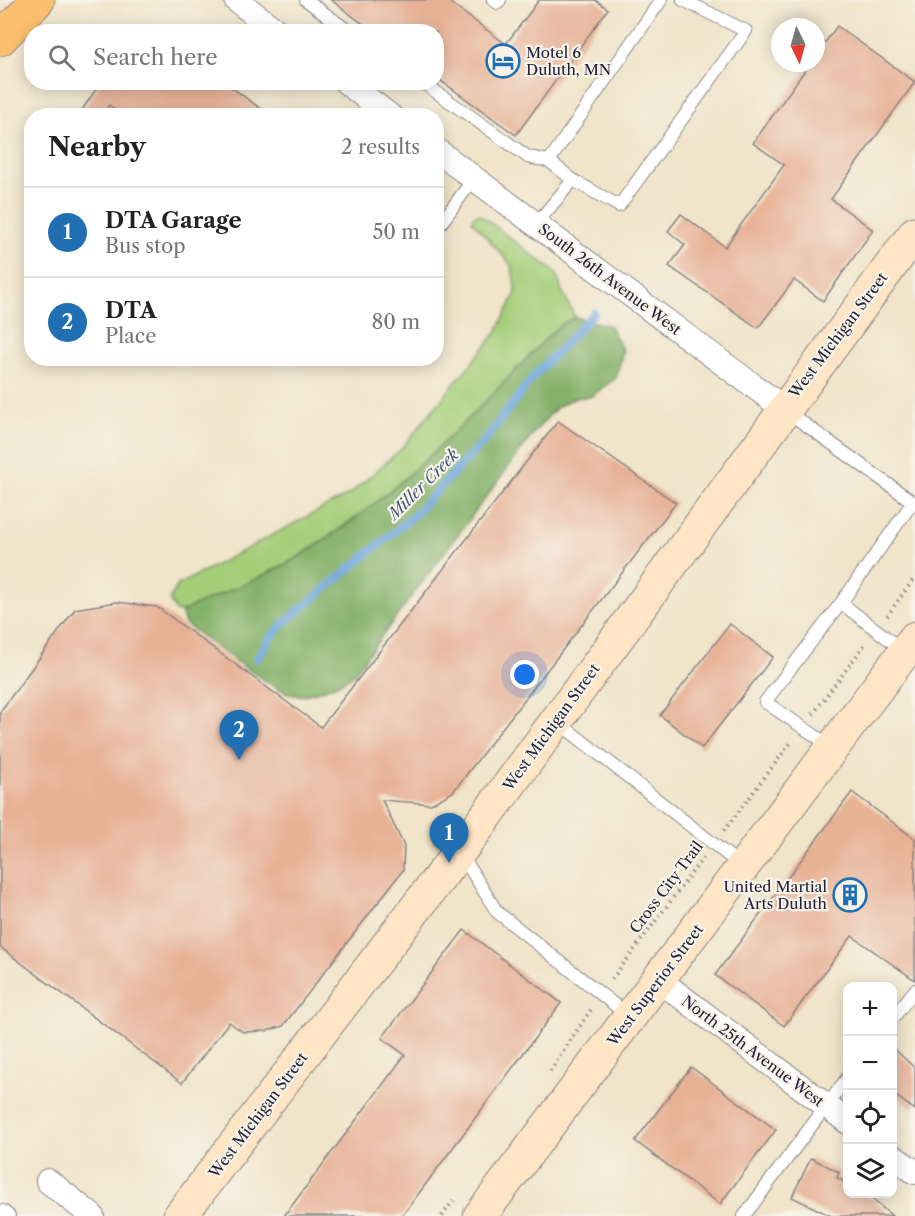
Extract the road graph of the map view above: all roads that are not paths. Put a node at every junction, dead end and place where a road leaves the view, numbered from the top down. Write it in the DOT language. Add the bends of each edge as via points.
graph roads {
  1 [pos="6,0"];
  2 [pos="38,0"];
  3 [pos="236,0"];
  4 [pos="306,0"];
  5 [pos="493,0"];
  6 [pos="500,0"];
  7 [pos="661,0"];
  8 [pos="683,0"];
  9 [pos="0,8"];
  10 [pos="334,20"];
  11 [pos="268,24"];
  12 [pos="331,24"];
  13 [pos="339,24"];
  14 [pos="0,39"];
  15 [pos="356,90"];
  16 [pos="433,90"];
  17 [pos="380,108"];
  18 [pos="444,156"];
  19 [pos="549,161"];
  20 [pos="474,178"];
  21 [pos="573,180"];
  22 [pos="444,219"];
  23 [pos="536,224"];
  24 [pos="915,233"];
  25 [pos="783,408"];
  26 [pos="914,503"];
  27 [pos="840,603"];
  28 [pos="910,645"];
  29 [pos="556,721"];
  30 [pos="833,748"];
  31 [pos="460,851"];
  32 [pos="744,868"];
  33 [pos="659,980"];
  34 [pos="915,990"];
  35 [pos="897,1013"];
  36 [pos="631,1018"];
  37 [pos="843,1084"];
  38 [pos="826,1106"];
  39 [pos="843,1118"];
  40 [pos="897,1159"];
  41 [pos="915,1172"];
  42 [pos="48,1181"];
  43 [pos="468,1207"];
  44 [pos="0,1214"];
  45 [pos="9,1216"];
  46 [pos="93,1216"];
  47 [pos="180,1216"];
  48 [pos="744,1216"];
  1 -- 9 [label="highway"];
  2 -- 14 [label="highway"];
  3 -- 11 [label="street"];
  4 -- 10 [label="lane"];
  5 -- 6 [label="lane"];
  7 -- 19 [label="lane"];
  8 -- 21 [label="lane" via="746,32 619,206"];
  10 -- 12 [label="lane"];
  10 -- 13 [label="lane"];
  15 -- 17 [label="street"];
  16 -- 19 [label="lane" via="528,157"];
  18 -- 20 [label="street, South 26th Avenue West"];
  19 -- 21 [label="lane"];
  20 -- 22 [label="lane"];
  20 -- 23 [label="street, South 26th Avenue West"];
  21 -- 23 [label="lane"];
  23 -- 25 [label="street, South 26th Avenue West"];
  24 -- 25 [label="street, West Michigan Street"];
  25 -- 26 [label="lane"];
  25 -- 29 [label="street, West Michigan Street"];
  26 -- 27 [label="lane"];
  27 -- 28 [label="lane" via="876,631"];
  27 -- 30 [label="lane" via="765,702"];
  28 -- 30 [label="street, West Superior Street"];
  29 -- 31 [label="street, West Michigan Street"];
  29 -- 32 [label="lane"];
  30 -- 32 [label="street, West Superior Street"];
  31 -- 36 [label="lane" via="497,912"];
  31 -- 47 [label="street, West Michigan Street"];
  32 -- 33 [label="street, West Superior Street"];
  33 -- 36 [label="street, West Superior Street"];
  33 -- 38 [label="street, North 25th Avenue West"];
  34 -- 35 [label="lane"];
  36 -- 43 [label="street, West Superior Street"];
  37 -- 38 [label="lane"];
  38 -- 39 [label="street, North 25th Avenue West"];
  38 -- 48 [label="lane"];
  40 -- 41 [label="street"];
  42 -- 46 [label="street"];
  44 -- 45 [label="lane" via="3,1211"];
}
